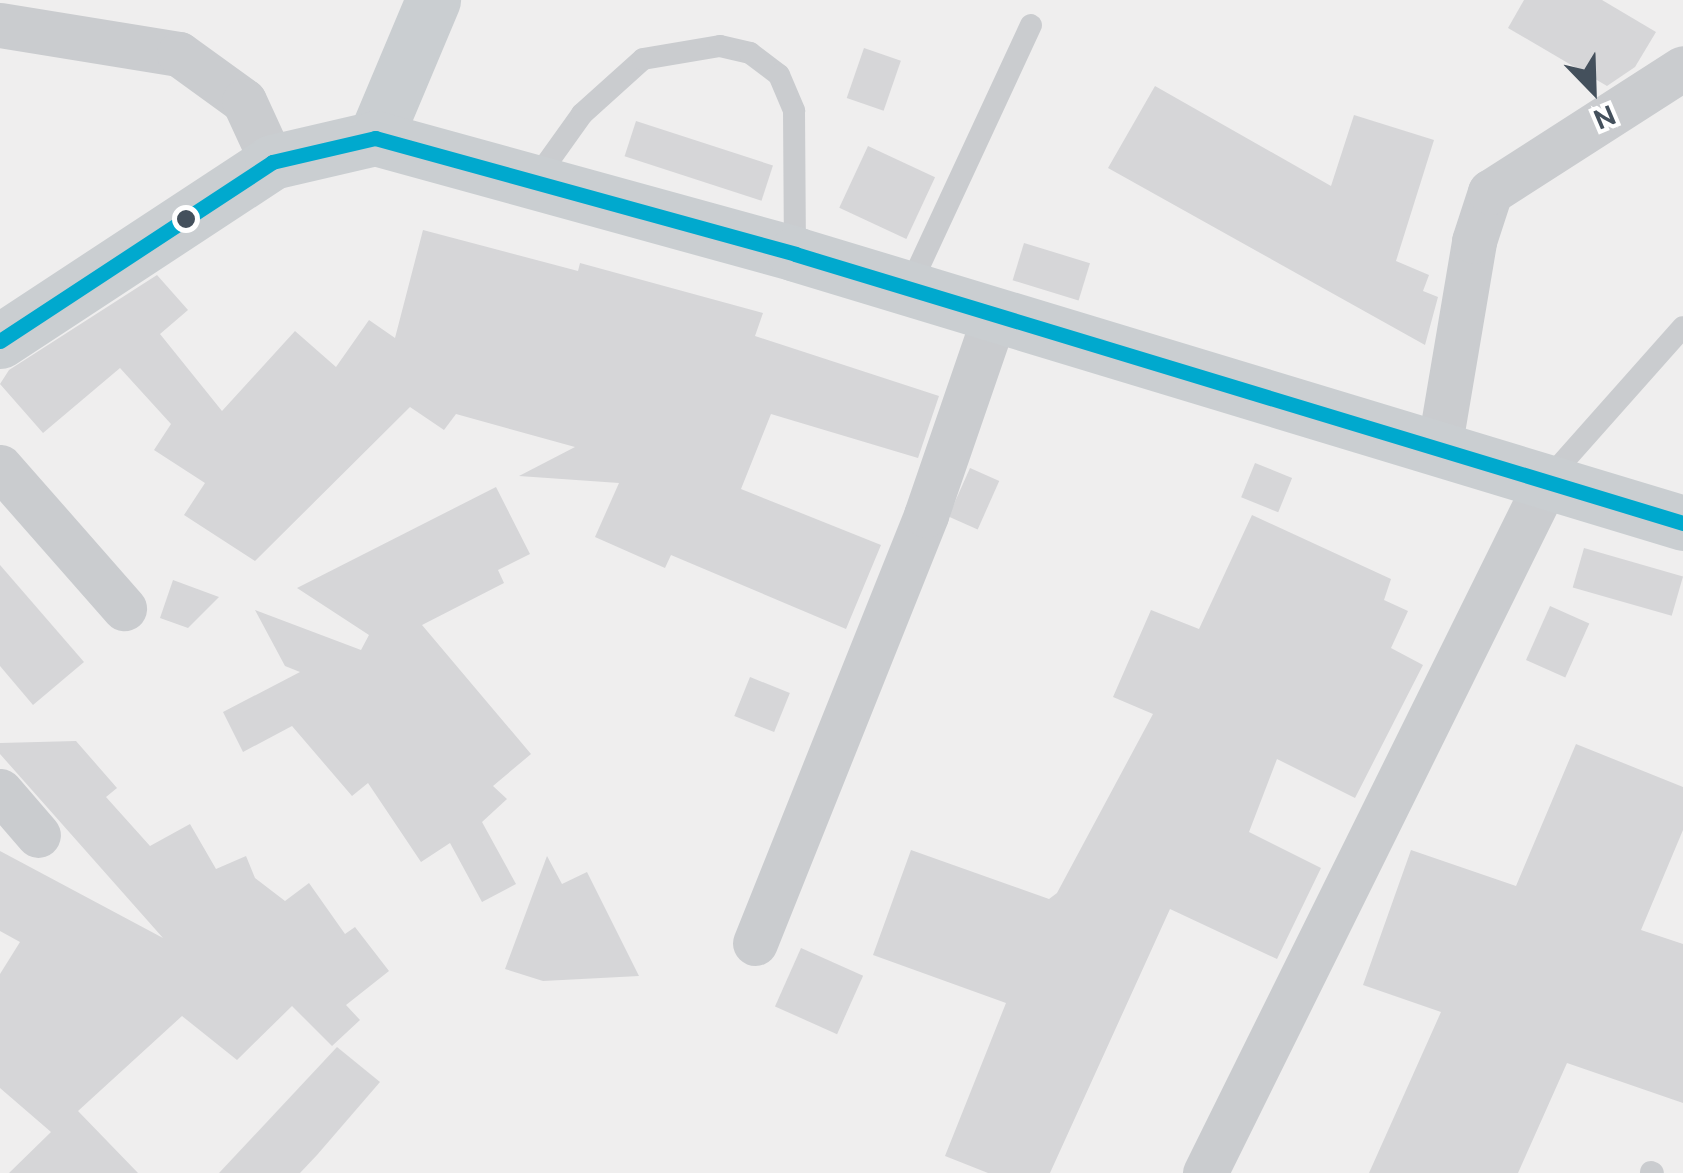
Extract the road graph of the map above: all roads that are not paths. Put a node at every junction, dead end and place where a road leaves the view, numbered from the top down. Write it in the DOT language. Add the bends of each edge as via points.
graph roads {
  1 [pos="434,0"];
  2 [pos="0,25"];
  3 [pos="1030,25"];
  4 [pos="1683,68"];
  5 [pos="375,138"];
  6 [pos="272,162"];
  7 [pos="534,181"];
  8 [pos="796,254"];
  9 [pos="908,290"];
  10 [pos="994,318"];
  11 [pos="1683,327"];
  12 [pos="0,341"];
  13 [pos="1439,449"];
  14 [pos="0,466"];
  15 [pos="1548,480"];
  16 [pos="1683,523"];
  17 [pos="124,608"];
  18 [pos="0,791"];
  19 [pos="38,835"];
  20 [pos="755,943"];
  21 [pos="1205,1173"];
  1 -- 5 [label="street"];
  2 -- 6 [label="street" via="179,54 244,101"];
  3 -- 9 [label="lane"];
  4 -- 13 [label="street" via="1490,192 1474,241"];
  5 -- 6 [label="street"];
  5 -- 7 [label="street"];
  6 -- 12 [label="street"];
  7 -- 8 [label="street"];
  7 -- 8 [label="lane" via="582,114 643,59 720,46 750,53 779,75 794,111"];
  8 -- 9 [label="street"];
  9 -- 10 [label="street"];
  10 -- 13 [label="street"];
  10 -- 20 [label="street" via="926,515"];
  11 -- 15 [label="lane"];
  13 -- 15 [label="street"];
  14 -- 17 [label="street"];
  15 -- 16 [label="street"];
  15 -- 21 [label="street"];
  18 -- 19 [label="street"];
}
